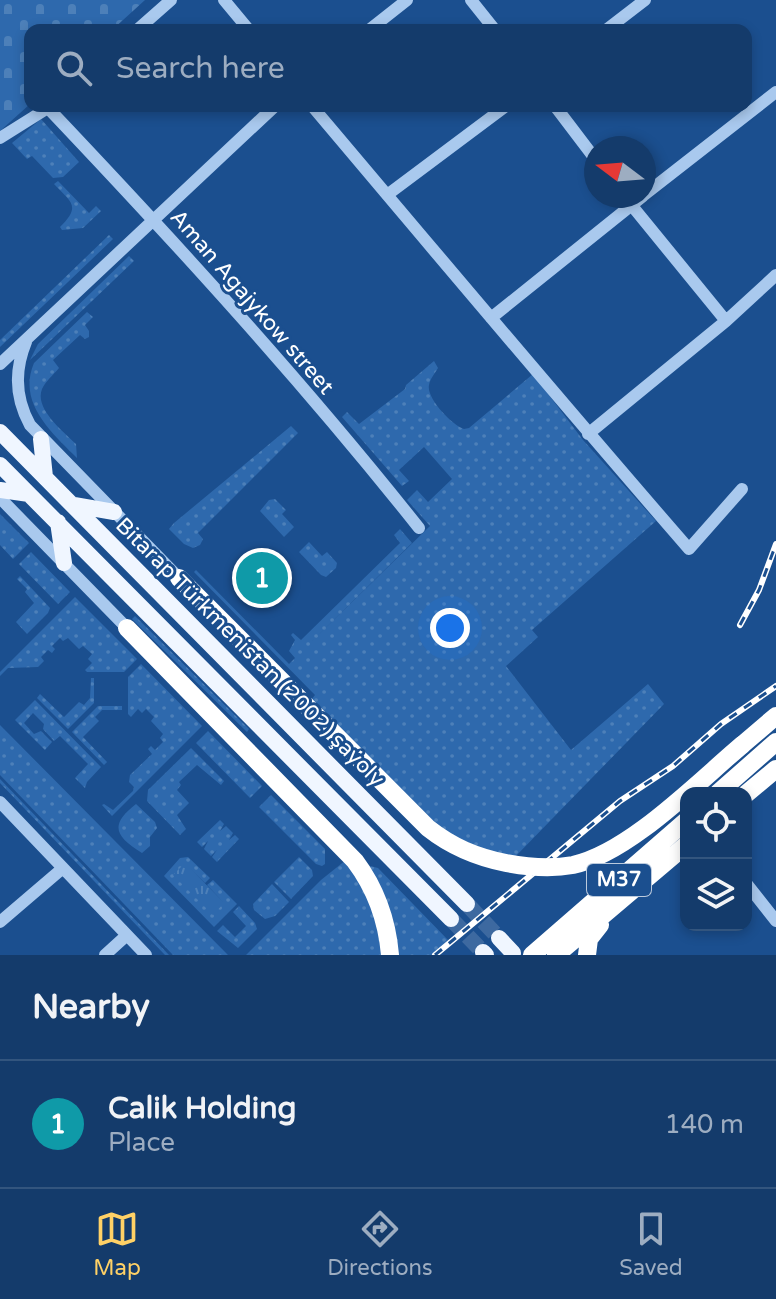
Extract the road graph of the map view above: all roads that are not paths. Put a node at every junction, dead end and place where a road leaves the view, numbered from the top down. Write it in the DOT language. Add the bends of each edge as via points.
graph roads {
  1 [pos="171,0"];
  2 [pos="224,0"];
  3 [pos="407,0"];
  4 [pos="471,0"];
  5 [pos="645,0"];
  6 [pos="144,24"];
  7 [pos="244,24"];
  8 [pos="377,24"];
  9 [pos="490,24"];
  10 [pos="614,24"];
  11 [pos="776,92"];
  12 [pos="752,111"];
  13 [pos="42,112"];
  14 [pos="55,112"];
  15 [pos="269,112"];
  16 [pos="317,112"];
  17 [pos="498,112"];
  18 [pos="560,112"];
  19 [pos="751,112"];
  20 [pos="0,138"];
  21 [pos="584,144"];
  22 [pos="656,187"];
  23 [pos="387,195"];
  24 [pos="619,208"];
  25 [pos="633,208"];
  26 [pos="153,219"];
  27 [pos="776,275"];
  28 [pos="491,318"];
  29 [pos="726,321"];
  30 [pos="28,337"];
  31 [pos="0,364"];
  32 [pos="0,432"];
  33 [pos="588,434"];
  34 [pos="41,439"];
  35 [pos="0,465"];
  36 [pos="45,477"];
  37 [pos="742,489"];
  38 [pos="0,490"];
  39 [pos="29,494"];
  40 [pos="0,498"];
  41 [pos="74,505"];
  42 [pos="114,512"];
  43 [pos="58,522"];
  44 [pos="419,528"];
  45 [pos="64,563"];
  46 [pos="179,578"];
  47 [pos="127,628"];
  48 [pos="776,716"];
  49 [pos="776,742"];
  50 [pos="776,769"];
  51 [pos="725,787"];
  52 [pos="752,789"];
  53 [pos="0,802"];
  54 [pos="680,826"];
  55 [pos="680,850"];
  56 [pos="63,868"];
  57 [pos="752,891"];
  58 [pos="616,903"];
  59 [pos="467,904"];
  60 [pos="451,919"];
  61 [pos="776,921"];
  62 [pos="0,922"];
  63 [pos="127,935"];
  64 [pos="499,938"];
  65 [pos="522,954"];
  66 [pos="105,955"];
  67 [pos="146,955"];
  68 [pos="390,955"];
  69 [pos="556,955"];
  70 [pos="587,955"];
  1 -- 6 [label="street"];
  2 -- 7 [label="street"];
  3 -- 8 [label="street"];
  4 -- 9 [label="street"];
  5 -- 10 [label="street"];
  11 -- 12 [label="street"];
  13 -- 20 [label="street"];
  14 -- 26 [label="street, Aman Agajykow street"];
  15 -- 26 [label="street"];
  16 -- 23 [label="street"];
  17 -- 23 [label="street"];
  18 -- 21 [label="street"];
  19 -- 22 [label="street"];
  23 -- 28 [label="street"];
  24 -- 28 [label="street"];
  25 -- 29 [label="street"];
  26 -- 30 [label="street"];
  26 -- 44 [label="street, Aman Agajykow street"];
  27 -- 29 [label="street"];
  28 -- 33 [label="street"];
  29 -- 33 [label="street"];
  30 -- 31 [label="street"];
  30 -- 34 [label="street" via="19,361 18,390 26,419"];
  32 -- 36 [label="main road, Bitarap Türkmenistan (2002) şaýoly"];
  33 -- 37 [label="street" via="689,549"];
  34 -- 36 [label="main road"];
  34 -- 42 [label="street"];
  35 -- 39 [label="main road, Bitarap Türkmenistan (2002) şaýoly"];
  36 -- 41 [label="main road, Bitarap Türkmenistan (2002) şaýoly"];
  38 -- 39 [label="main road"];
  39 -- 43 [label="main road, Bitarap Türkmenistan (2002) şaýoly"];
  40 -- 45 [label="street"];
  41 -- 42 [label="main road"];
  41 -- 59 [label="main road, Bitarap Türkmenistan (2002) şaýoly"];
  42 -- 46 [label="street"];
  43 -- 45 [label="main road"];
  43 -- 60 [label="main road, Bitarap Türkmenistan (2002) şaýoly"];
  45 -- 47 [label="street"];
  46 -- 48 [label="highway, bridge" via="428,828 478,857 559,866 600,855 648,824"];
  47 -- 68 [label="highway" via="355,861 377,898"];
  49 -- 51 [label="highway"];
  50 -- 52 [label="highway"];
  53 -- 56 [label="street"];
  54 -- 65 [label="highway, M37"];
  55 -- 58 [label="highway, M37"];
  56 -- 62 [label="street"];
  56 -- 63 [label="street"];
  57 -- 61 [label="street"];
  58 -- 69 [label="highway, M37"];
  58 -- 70 [label="highway" via="589,939"];
  63 -- 66 [label="street"];
  63 -- 67 [label="street"];
  64 -- 65 [label="main road"];
}
